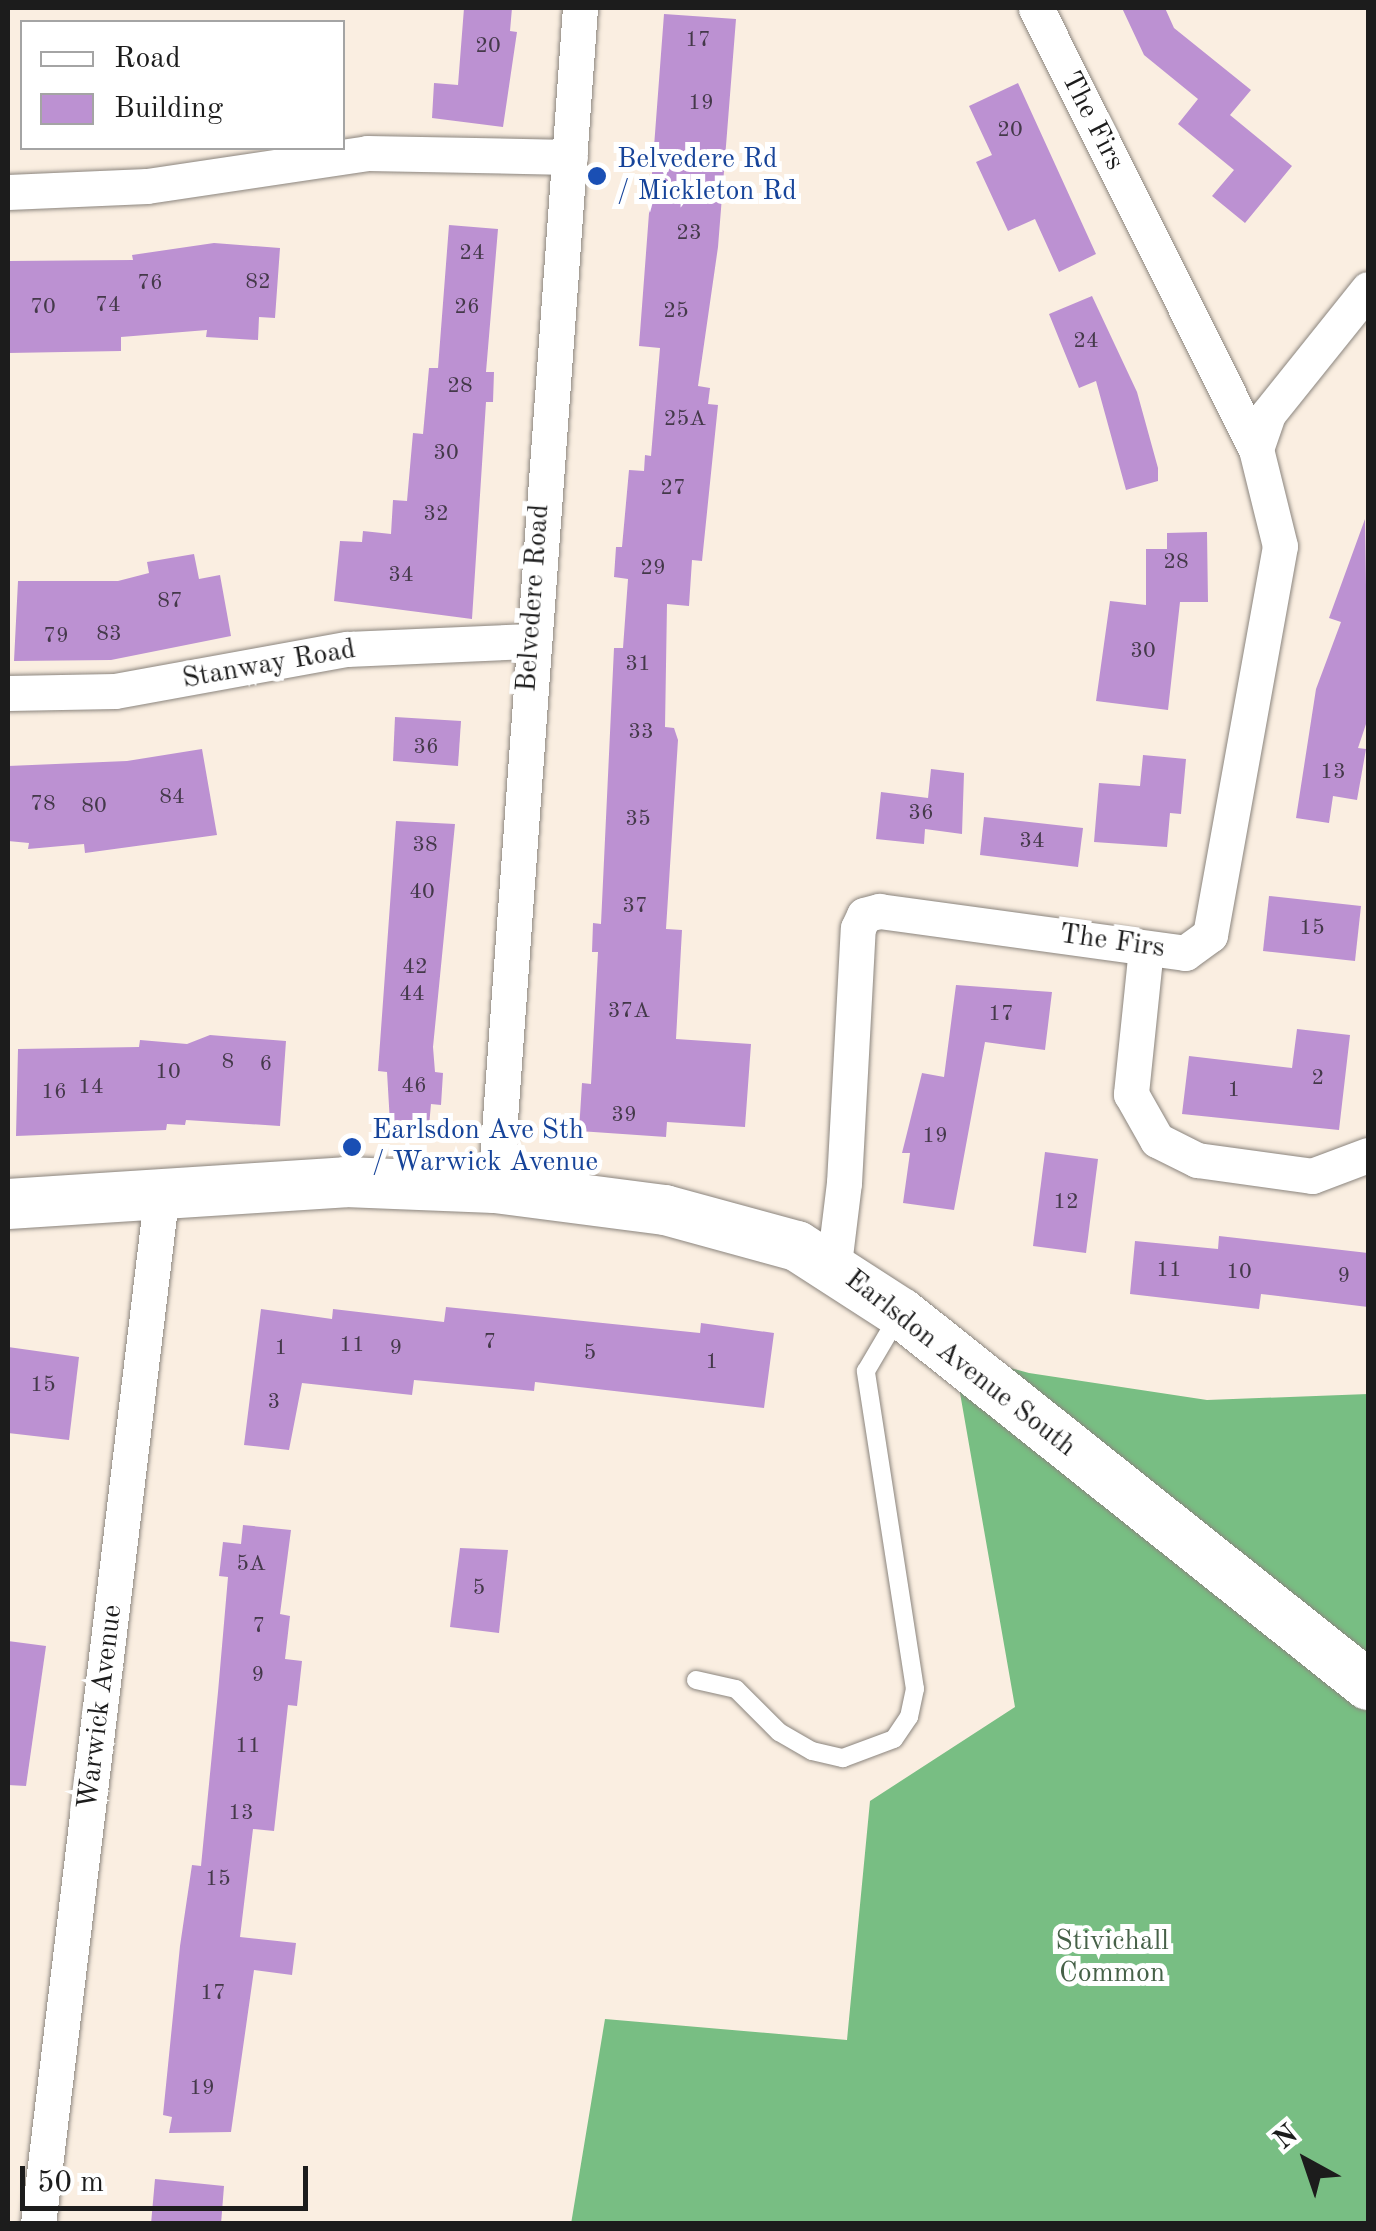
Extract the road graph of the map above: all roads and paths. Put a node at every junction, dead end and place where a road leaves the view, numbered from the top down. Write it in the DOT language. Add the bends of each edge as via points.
graph roads {
  1 [pos="580,8"];
  2 [pos="1036,8"];
  3 [pos="570,157"];
  4 [pos="8,192"];
  5 [pos="1368,289"];
  6 [pos="1256,449"];
  7 [pos="530,641"];
  8 [pos="8,693"];
  9 [pos="1146,948"];
  10 [pos="1368,1155"];
  11 [pos="496,1188"];
  12 [pos="162,1191"];
  13 [pos="8,1204"];
  14 [pos="834,1264"];
  15 [pos="900,1313"];
  16 [pos="696,1680"];
  17 [pos="1368,1685"];
  18 [pos="38,2224"];
  1 -- 3 [label="street, Belvedere Road"];
  2 -- 6 [label="street, The Firs"];
  3 -- 4 [label="street" via="366,153 147,186"];
  3 -- 7 [label="street, Belvedere Road"];
  5 -- 6 [label="street" via="1268,414"];
  6 -- 9 [label="street, The Firs" via="1280,546 1210,935 1193,952"];
  7 -- 8 [label="street, Stanway Road" via="347,648 131,689"];
  7 -- 11 [label="street, Belvedere Road"];
  9 -- 10 [label="street" via="1132,1094 1157,1140 1198,1160 1312,1176"];
  9 -- 14 [label="street, The Firs" via="878,911 864,915"];
  11 -- 12 [label="main road, Earlsdon Avenue South" via="345,1182"];
  11 -- 14 [label="main road, Earlsdon Avenue South" via="665,1210 766,1236"];
  12 -- 13 [label="main road, Earlsdon Avenue South"];
  12 -- 18 [label="street, Warwick Avenue"];
  14 -- 15 [label="main road, Earlsdon Avenue South"];
  15 -- 16 [label="lane" via="866,1370 914,1688 909,1717 894,1739 843,1758 812,1752 779,1732 736,1689"];
  15 -- 17 [label="main road, Earlsdon Avenue South"];
}
